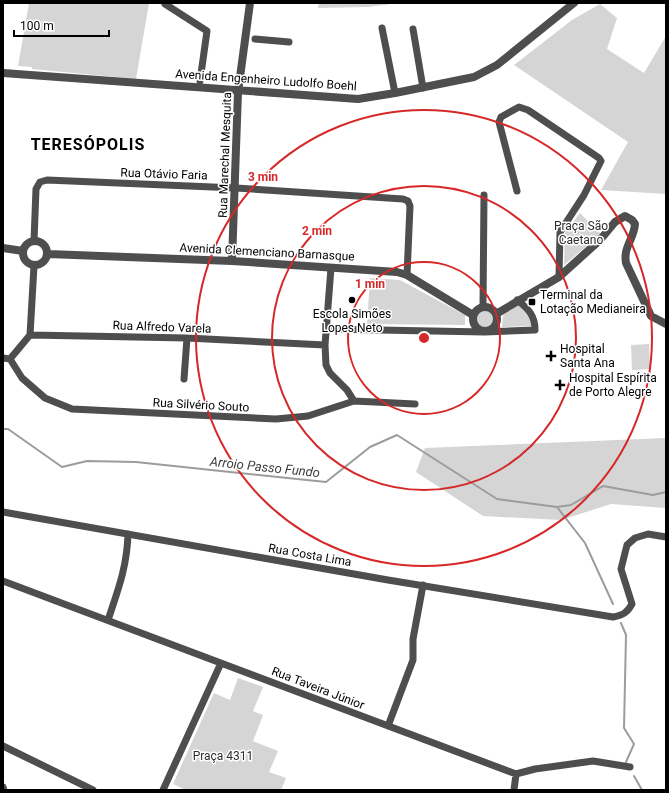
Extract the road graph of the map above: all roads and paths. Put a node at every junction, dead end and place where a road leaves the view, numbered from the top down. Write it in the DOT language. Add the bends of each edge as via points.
graph roads {
  1 [pos="250,3"];
  2 [pos="574,3"];
  3 [pos="165,4"];
  4 [pos="382,28"];
  5 [pos="413,29"];
  6 [pos="255,39"];
  7 [pos="289,42"];
  8 [pos="3,73"];
  9 [pos="200,81"];
  10 [pos="423,88"];
  11 [pos="238,92"];
  12 [pos="395,93"];
  13 [pos="236,188"];
  14 [pos="517,191"];
  15 [pos="484,195"];
  16 [pos="34,240"];
  17 [pos="3,248"];
  18 [pos="23,251"];
  19 [pos="48,254"];
  20 [pos="232,261"];
  21 [pos="34,266"];
  22 [pos="331,268"];
  23 [pos="407,275"];
  24 [pos="559,277"];
  25 [pos="517,300"];
  26 [pos="483,307"];
  27 [pos="496,314"];
  28 [pos="473,315"];
  29 [pos="666,324"];
  30 [pos="326,329"];
  31 [pos="485,332"];
  32 [pos="30,335"];
  33 [pos="187,338"];
  34 [pos="325,345"];
  35 [pos="6,359"];
  36 [pos="184,379"];
  37 [pos="354,401"];
  38 [pos="415,404"];
  39 [pos="3,512"];
  40 [pos="128,534"];
  41 [pos="666,537"];
  42 [pos="3,581"];
  43 [pos="423,585"];
  44 [pos="108,620"];
  45 [pos="221,663"];
  46 [pos="388,726"];
  47 [pos="3,746"];
  48 [pos="630,767"];
  49 [pos="516,774"];
  50 [pos="3,787"];
  51 [pos="4,790"];
  52 [pos="92,790"];
  53 [pos="163,790"];
  54 [pos="514,790"];
  1 -- 11 [label="street, Rua Marechal Mesquita"];
  2 -- 10 [label="street, Avenida Engenheiro Ludolfo Boehl" via="497,65 474,77"];
  3 -- 9 [label="street" via="207,31"];
  4 -- 12 [label="street"];
  5 -- 10 [label="street"];
  6 -- 7 [label="street"];
  8 -- 11 [label="street, Avenida Engenheiro Ludolfo Boehl"];
  10 -- 12 [label="street, Avenida Engenheiro Ludolfo Boehl"];
  11 -- 12 [label="street, Avenida Engenheiro Ludolfo Boehl" via="358,99"];
  11 -- 13 [label="street, Rua Marechal Mesquita"];
  13 -- 16 [label="street, Rua Otávio Faria" via="47,180 40,182 36,189"];
  13 -- 20 [label="street, Rua Marechal Mesquita"];
  13 -- 23 [label="street, Rua Otávio Faria" via="408,201 410,206"];
  14 -- 24 [label="street" via="499,122 500,117 519,107 528,110 601,161 584,195 560,232"];
  15 -- 26 [label="street"];
  16 -- 18 [label="street" via="25,246"];
  16 -- 19 [label="street" via="46,247"];
  17 -- 18 [label="street"];
  18 -- 21 [label="street" via="25,261"];
  19 -- 20 [label="street, Avenida Clemenciano Barnasque"];
  19 -- 21 [label="street" via="41,265"];
  20 -- 22 [label="street, Avenida Clemenciano Barnasque"];
  21 -- 32 [label="street"];
  22 -- 23 [label="street, Avenida Clemenciano Barnasque" via="397,272"];
  22 -- 30 [label="street"];
  23 -- 28 [label="street, Avenida Clemenciano Barnasque"];
  24 -- 25 [label="street"];
  24 -- 29 [label="street" via="620,218 629,217 635,228 624,255 626,263 651,316"];
  25 -- 27 [label="street"];
  25 -- 31 [label="street" via="532,313 535,330"];
  26 -- 27 [label="street" via="490,308"];
  26 -- 28 [label="street"];
  27 -- 31 [label="street" via="495,326"];
  28 -- 31 [label="street" via="474,326"];
  30 -- 31 [label="street"];
  30 -- 34 [label="street"];
  32 -- 33 [label="street, Rua Alfredo Varela"];
  32 -- 35 [label="street"];
  33 -- 34 [label="street, Rua Alfredo Varela"];
  33 -- 36 [label="street"];
  34 -- 37 [label="street" via="326,364 330,373 348,390"];
  35 -- 37 [label="street, Rua Silvério Souto" via="44,398 72,409 276,419 308,416"];
  37 -- 38 [label="street, Rua Silvério Souto"];
  39 -- 40 [label="street, Rua Costa Lima"];
  40 -- 43 [label="street, Rua Costa Lima"];
  40 -- 44 [label="street" via="128,556"];
  41 -- 43 [label="street, Rua Costa Lima" via="648,534 635,538 627,545 621,569 632,604 623,615 613,617"];
  42 -- 44 [label="street, Rua Taveira Júnior"];
  43 -- 46 [label="street" via="413,639 412,660"];
  44 -- 45 [label="street, Rua Taveira Júnior"];
  45 -- 46 [label="street, Rua Taveira Júnior"];
  45 -- 53 [label="street"];
  46 -- 49 [label="street, Rua Taveira Júnior"];
  47 -- 52 [label="street"];
  48 -- 49 [label="street" via="593,761"];
  49 -- 54 [label="street"];
  50 -- 51 [label="street"];
}
